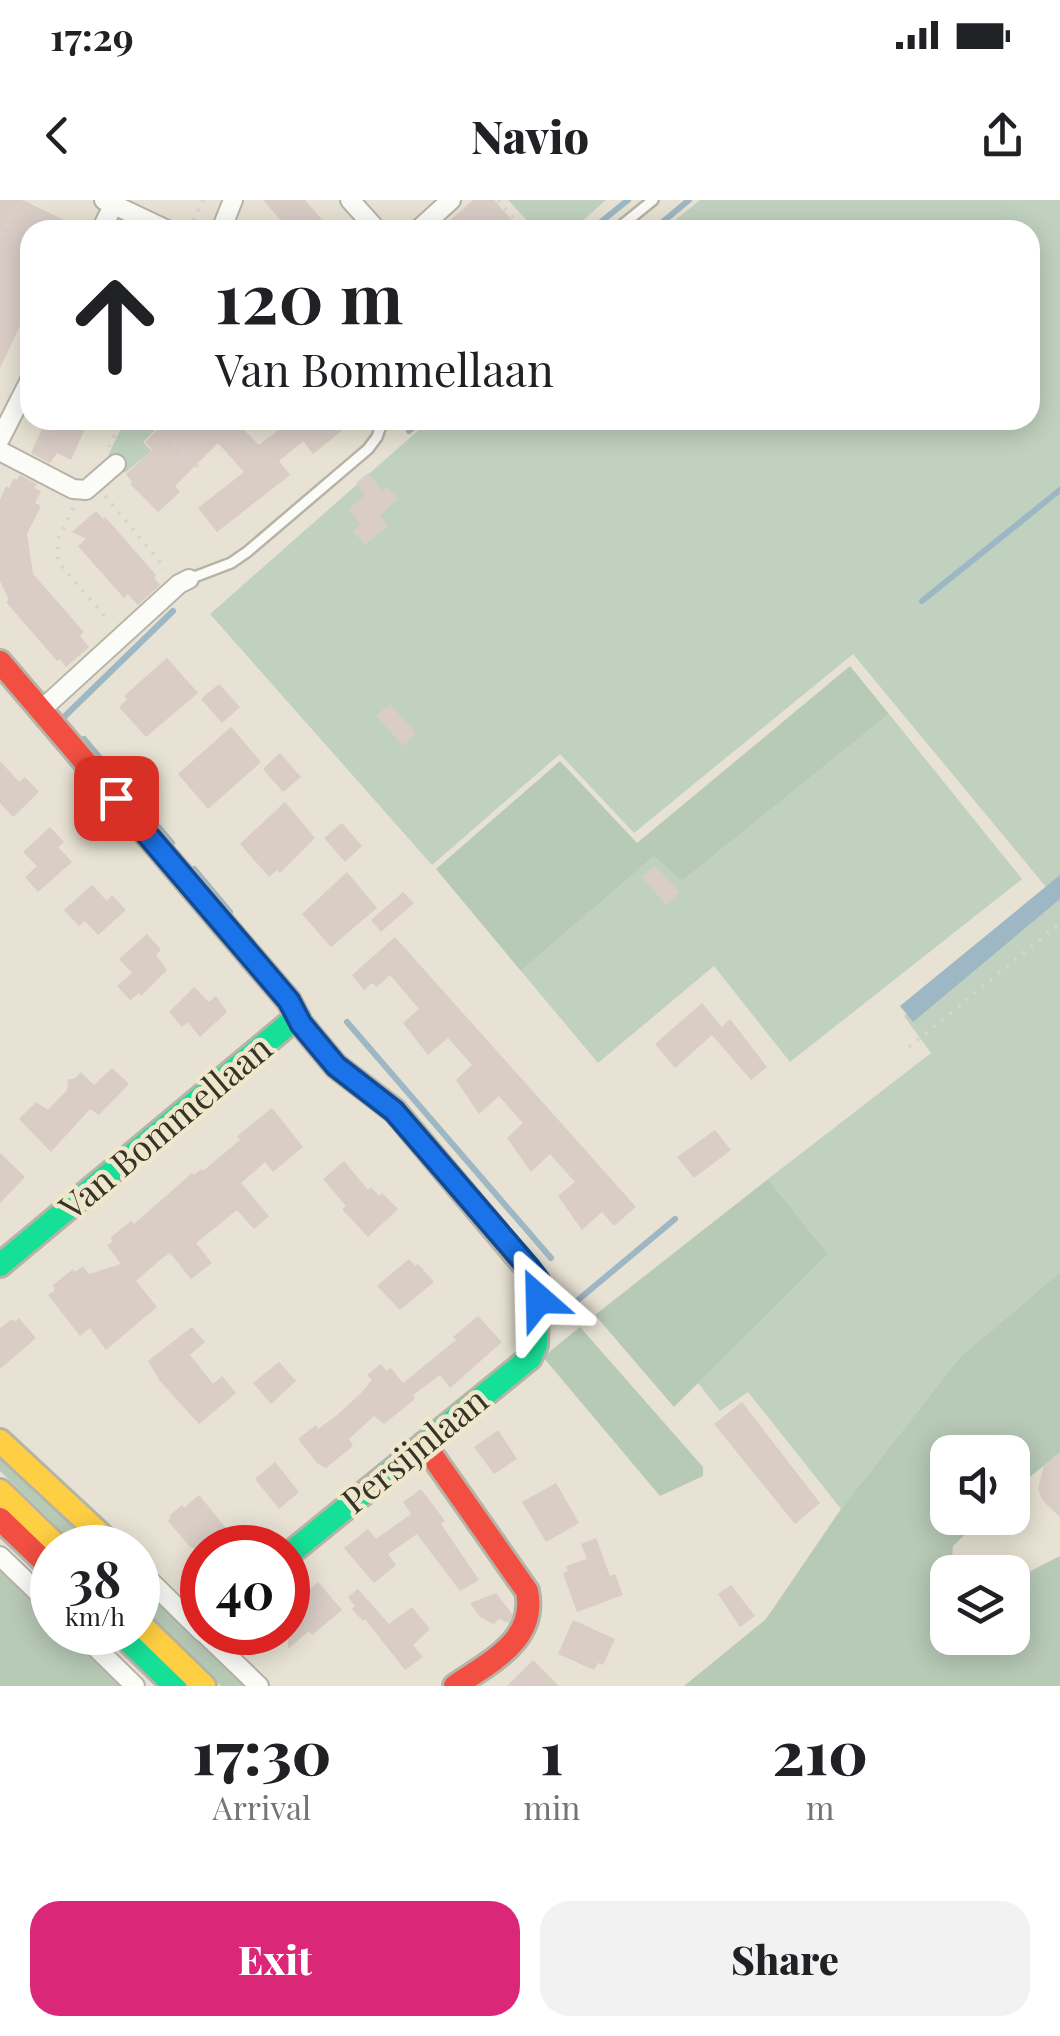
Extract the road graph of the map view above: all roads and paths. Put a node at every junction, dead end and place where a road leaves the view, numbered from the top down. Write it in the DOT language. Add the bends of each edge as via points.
graph roads {
  1 [pos="20,200"];
  2 [pos="350,200"];
  3 [pos="451,200"];
  4 [pos="498,200"];
  5 [pos="653,200"];
  6 [pos="111,202"];
  7 [pos="147,220"];
  8 [pos="367,220"];
  9 [pos="429,220"];
  10 [pos="516,220"];
  11 [pos="628,220"];
  12 [pos="0,235"];
  13 [pos="20,400"];
  14 [pos="162,430"];
  15 [pos="379,430"];
  16 [pos="0,439"];
  17 [pos="0,451"];
  18 [pos="116,464"];
  19 [pos="202,471"];
  20 [pos="88,487"];
  21 [pos="184,582"];
  22 [pos="122,636"];
  23 [pos="0,662"];
  24 [pos="41,710"];
  25 [pos="1060,923"];
  26 [pos="297,1017"];
  27 [pos="909,1047"];
  28 [pos="0,1266"];
  29 [pos="0,1441"];
  30 [pos="424,1444"];
  31 [pos="0,1491"];
  32 [pos="0,1519"];
  33 [pos="35,1525"];
  34 [pos="90,1525"];
  35 [pos="310,1538"];
  36 [pos="30,1548"];
  37 [pos="0,1556"];
  38 [pos="30,1585"];
  39 [pos="160,1590"];
  40 [pos="180,1609"];
  41 [pos="160,1643"];
  42 [pos="104,1655"];
  43 [pos="142,1655"];
  44 [pos="227,1655"];
  45 [pos="136,1686"];
  46 [pos="174,1686"];
  47 [pos="204,1686"];
  48 [pos="259,1686"];
  49 [pos="455,1686"];
  1 -- 12 [label="path"];
  2 -- 8 [label="street"];
  3 -- 9 [label="street"];
  4 -- 10 [label="path"];
  5 -- 11 [label="lane"];
  6 -- 7 [label="street"];
  13 -- 16 [label="street"];
  14 -- 19 [label="path"];
  15 -- 21 [label="lane" via="368,449 247,552"];
  17 -- 20 [label="street" via="56,481"];
  18 -- 20 [label="street"];
  20 -- 21 [label="path"];
  20 -- 22 [label="path" via="58,539 58,562"];
  21 -- 22 [label="street"];
  22 -- 24 [label="street"];
  23 -- 24 [label="street, Van Bommellaan"];
  24 -- 26 [label="street, Van Bommellaan"];
  25 -- 27 [label="path"];
  26 -- 28 [label="street, Van Bommellaan"];
  26 -- 30 [label="street, Persijnlaan" via="336,1066 394,1111 538,1280 530,1358"];
  29 -- 34 [label="street"];
  30 -- 35 [label="street, Persijnlaan"];
  30 -- 49 [label="street" via="532,1604 522,1635"];
  31 -- 33 [label="street"];
  32 -- 36 [label="street"];
  37 -- 38 [label="street"];
  39 -- 40 [label="street"];
  41 -- 47 [label="street"];
  42 -- 45 [label="street"];
  43 -- 46 [label="street"];
  44 -- 48 [label="street"];
}
